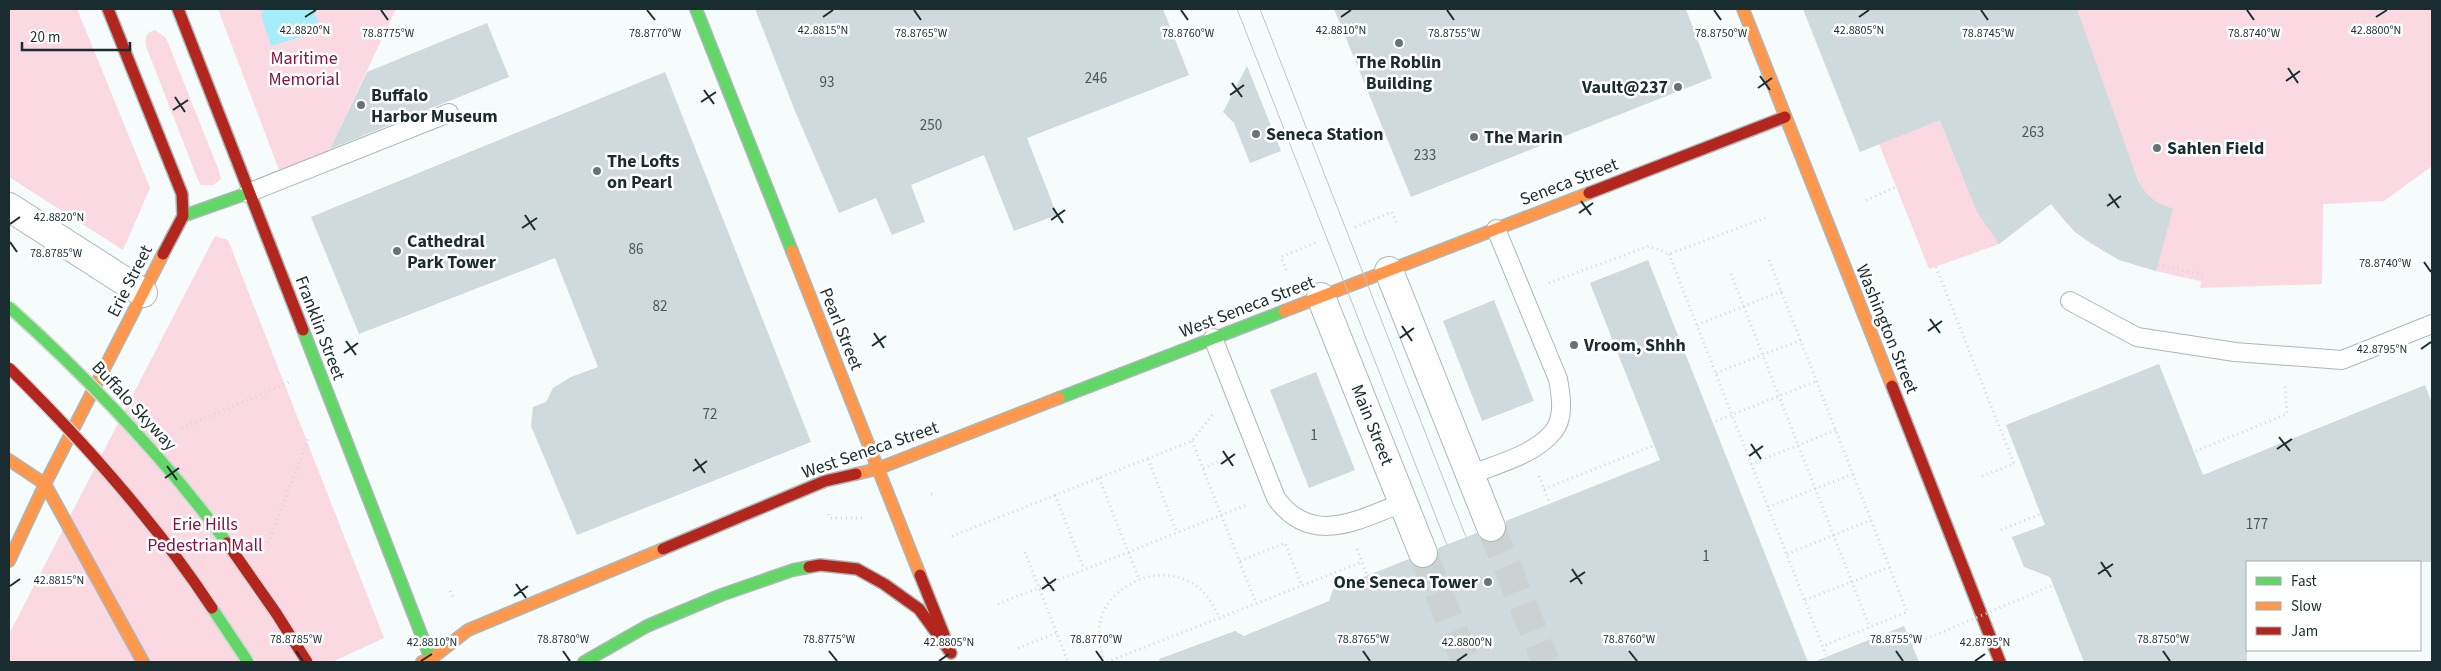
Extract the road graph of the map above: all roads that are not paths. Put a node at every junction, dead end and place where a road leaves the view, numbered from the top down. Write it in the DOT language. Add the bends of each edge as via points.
graph roads {
  1 [pos="108,9"];
  2 [pos="178,9"];
  3 [pos="696,9"];
  4 [pos="1743,9"];
  5 [pos="449,113"];
  6 [pos="1784,117"];
  7 [pos="248,193"];
  8 [pos="9,208"];
  9 [pos="184,216"];
  10 [pos="1496,229"];
  11 [pos="1378,275"];
  12 [pos="143,293"];
  13 [pos="1321,297"];
  14 [pos="2070,301"];
  15 [pos="9,307"];
  16 [pos="2432,324"];
  17 [pos="1213,338"];
  18 [pos="9,368"];
  19 [pos="9,460"];
  20 [pos="877,469"];
  21 [pos="1470,475"];
  22 [pos="45,484"];
  23 [pos="1402,503"];
  24 [pos="1491,527"];
  25 [pos="1423,554"];
  26 [pos="9,561"];
  27 [pos="953,658"];
  28 [pos="428,661"];
  29 [pos="143,662"];
  30 [pos="248,662"];
  31 [pos="307,662"];
  32 [pos="584,662"];
  33 [pos="2000,662"];
  1 -- 9 [label="main road" via="182,194"];
  2 -- 7 [label="main road, Franklin Street"];
  3 -- 20 [label="main road, Pearl Street"];
  4 -- 6 [label="main road, Washington Street"];
  5 -- 7 [label="lane"];
  6 -- 10 [label="main road, Seneca Street"];
  6 -- 33 [label="main road, Washington Street"];
  7 -- 9 [label="main road"];
  7 -- 28 [label="main road, Franklin Street"];
  8 -- 12 [label="street"];
  9 -- 12 [label="main road, Erie Street"];
  10 -- 11 [label="main road, Seneca Street"];
  10 -- 21 [label="lane" via="1558,379 1561,410 1554,431 1533,448"];
  11 -- 13 [label="main road, West Seneca Street"];
  11 -- 21 [label="street"];
  12 -- 22 [label="main road, Erie Street"];
  13 -- 17 [label="main road, West Seneca Street"];
  13 -- 23 [label="street, Main Street"];
  14 -- 16 [label="lane" via="2137,337 2235,352 2342,360"];
  15 -- 31 [label="main road, Buffalo Skyway, bridge" via="121,415 184,488 259,588"];
  17 -- 20 [label="main road, West Seneca Street"];
  17 -- 23 [label="lane" via="1276,498 1284,509 1296,519 1313,525 1333,526"];
  18 -- 30 [label="main road, bridge" via="134,502 201,591"];
  19 -- 22 [label="main road"];
  20 -- 27 [label="main road, Pearl Street"];
  20 -- 28 [label="main road, West Seneca Street" via="825,481 477,626"];
  21 -- 24 [label="street"];
  22 -- 26 [label="main road, Erie Street"];
  22 -- 29 [label="main road"];
  23 -- 25 [label="street, Main Street"];
  27 -- 32 [label="main road" via="920,609 857,569 820,565 759,581 647,626"];
}
